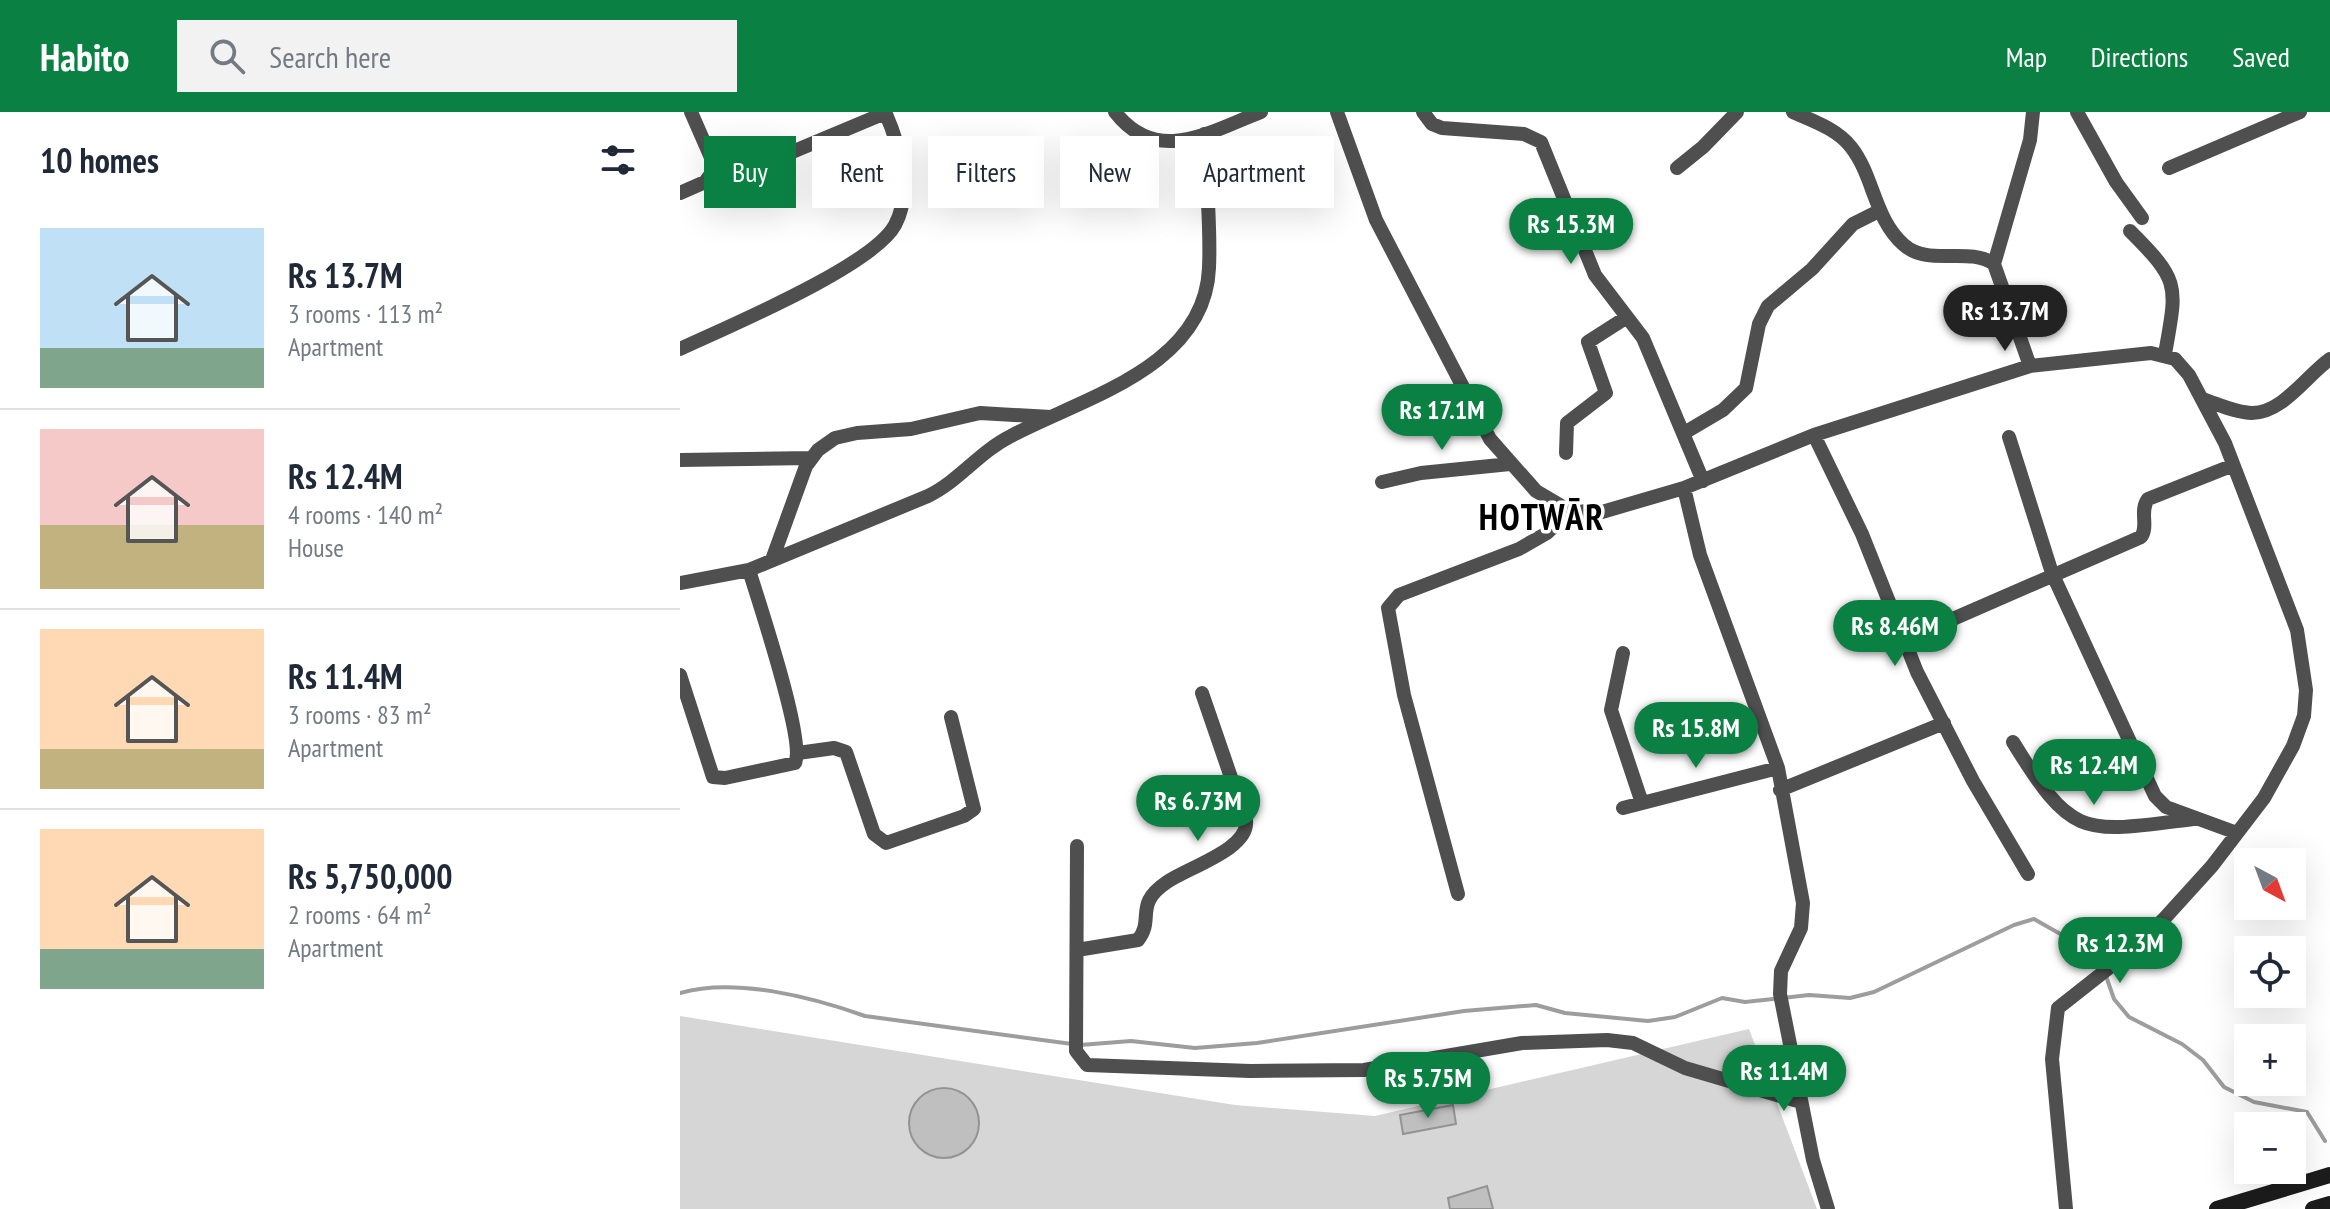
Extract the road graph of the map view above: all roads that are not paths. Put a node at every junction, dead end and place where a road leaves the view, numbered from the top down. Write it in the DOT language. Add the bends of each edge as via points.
graph roads {
  1 [pos="691,112"];
  2 [pos="885,112"];
  3 [pos="1115,112"];
  4 [pos="1261,112"];
  5 [pos="1337,112"];
  6 [pos="1423,112"];
  7 [pos="1737,112"];
  8 [pos="1793,112"];
  9 [pos="2033,112"];
  10 [pos="2077,112"];
  11 [pos="2300,112"];
  12 [pos="1204,134"];
  13 [pos="704,142"];
  14 [pos="796,150"];
  15 [pos="1677,168"];
  16 [pos="2169,168"];
  17 [pos="704,181"];
  18 [pos="680,193"];
  19 [pos="1879,211"];
  20 [pos="2142,218"];
  21 [pos="2130,231"];
  22 [pos="1994,264"];
  23 [pos="1627,317"];
  24 [pos="680,349"];
  25 [pos="2165,354"];
  26 [pos="2330,359"];
  27 [pos="2030,366"];
  28 [pos="2202,399"];
  29 [pos="1051,417"];
  30 [pos="1684,433"];
  31 [pos="1814,435"];
  32 [pos="2009,437"];
  33 [pos="1566,453"];
  34 [pos="811,458"];
  35 [pos="680,460"];
  36 [pos="1510,464"];
  37 [pos="2231,466"];
  38 [pos="1703,481"];
  39 [pos="1382,482"];
  40 [pos="1684,488"];
  41 [pos="1570,511"];
  42 [pos="772,560"];
  43 [pos="749,570"];
  44 [pos="2052,573"];
  45 [pos="680,583"];
  46 [pos="1946,622"];
  47 [pos="1623,653"];
  48 [pos="680,675"];
  49 [pos="1202,693"];
  50 [pos="951,717"];
  51 [pos="1944,723"];
  52 [pos="2013,742"];
  53 [pos="798,753"];
  54 [pos="1778,768"];
  55 [pos="1780,790"];
  56 [pos="1642,803"];
  57 [pos="1623,808"];
  58 [pos="2197,818"];
  59 [pos="2237,833"];
  60 [pos="1077,846"];
  61 [pos="2028,874"];
  62 [pos="1458,894"];
  63 [pos="1077,950"];
  64 [pos="1801,1102"];
  65 [pos="2330,1175"];
  66 [pos="2330,1204"];
  67 [pos="1828,1209"];
  68 [pos="2066,1209"];
  69 [pos="2217,1209"];
  70 [pos="2313,1209"];
  1 -- 13 [label="street"];
  2 -- 14 [label="street"];
  2 -- 24 [label="street" via="897,144 903,190 891,231 798,294"];
  3 -- 12 [label="street" via="1143,139 1159,143"];
  4 -- 12 [label="street"];
  5 -- 36 [label="street" via="1376,220 1404,279 1490,439"];
  6 -- 23 [label="street" via="1442,128 1524,134 1541,142 1595,275"];
  7 -- 15 [label="street"];
  8 -- 19 [label="street" via="1850,146"];
  9 -- 22 [label="street" via="2030,140"];
  10 -- 20 [label="street"];
  11 -- 16 [label="street"];
  12 -- 29 [label="street" via="1209,270 1196,314 1161,357 1097,397"];
  17 -- 18 [label="street"];
  19 -- 22 [label="street" via="1900,242 1914,252 1981,258"];
  19 -- 30 [label="street" via="1853,224 1768,306 1742,395"];
  21 -- 25 [label="street" via="2160,261 2174,286"];
  22 -- 27 [label="street"];
  23 -- 30 [label="street" via="1643,338"];
  23 -- 33 [label="street" via="1588,342 1606,393 1567,423"];
  25 -- 27 [label="street"];
  25 -- 28 [label="street" via="2182,366"];
  26 -- 28 [label="street" via="2262,412"];
  27 -- 31 [label="street"];
  28 -- 37 [label="street"];
  29 -- 34 [label="street" via="980,413 911,429 857,433 835,438"];
  29 -- 42 [label="street" via="995,445 941,490"];
  30 -- 38 [label="street"];
  31 -- 38 [label="street"];
  31 -- 51 [label="street"];
  32 -- 44 [label="street"];
  34 -- 35 [label="street"];
  34 -- 42 [label="street"];
  36 -- 39 [label="street"];
  36 -- 41 [label="street" via="1536,491"];
  37 -- 44 [label="street" via="2153,495 2143,506 2141,537"];
  37 -- 59 [label="street" via="2297,630 2306,690 2293,746"];
  38 -- 40 [label="street"];
  40 -- 41 [label="street" via="1602,512"];
  40 -- 54 [label="street" via="1700,555"];
  41 -- 62 [label="street" via="1534,541 1399,595 1388,608 1404,695"];
  42 -- 43 [label="street"];
  43 -- 45 [label="street"];
  43 -- 53 [label="street"];
  44 -- 46 [label="street"];
  44 -- 58 [label="street" via="2155,796 2166,807"];
  47 -- 56 [label="street" via="1611,710"];
  48 -- 53 [label="street" via="713,777 786,766 795,763"];
  49 -- 63 [label="street" via="1246,821 1245,834 1153,892 1138,940"];
  50 -- 53 [label="street" via="974,809 886,843 874,834 846,752 834,748"];
  51 -- 55 [label="street"];
  51 -- 61 [label="street"];
  52 -- 58 [label="street" via="2050,800 2077,820 2123,828"];
  54 -- 55 [label="street"];
  54 -- 56 [label="street"];
  55 -- 64 [label="street" via="1803,917 1784,959 1781,1000"];
  56 -- 57 [label="street"];
  58 -- 59 [label="street"];
  59 -- 68 [label="street" via="2163,920 2092,985 2058,1008 2052,1059"];
  60 -- 63 [label="street"];
  63 -- 64 [label="street" via="1076,1045 1082,1062 1100,1068 1364,1070 1522,1043 1607,1040 1633,1043 1685,1068"];
  64 -- 67 [label="street"];
  65 -- 69 [label="main road"];
  66 -- 70 [label="main road"];
}
